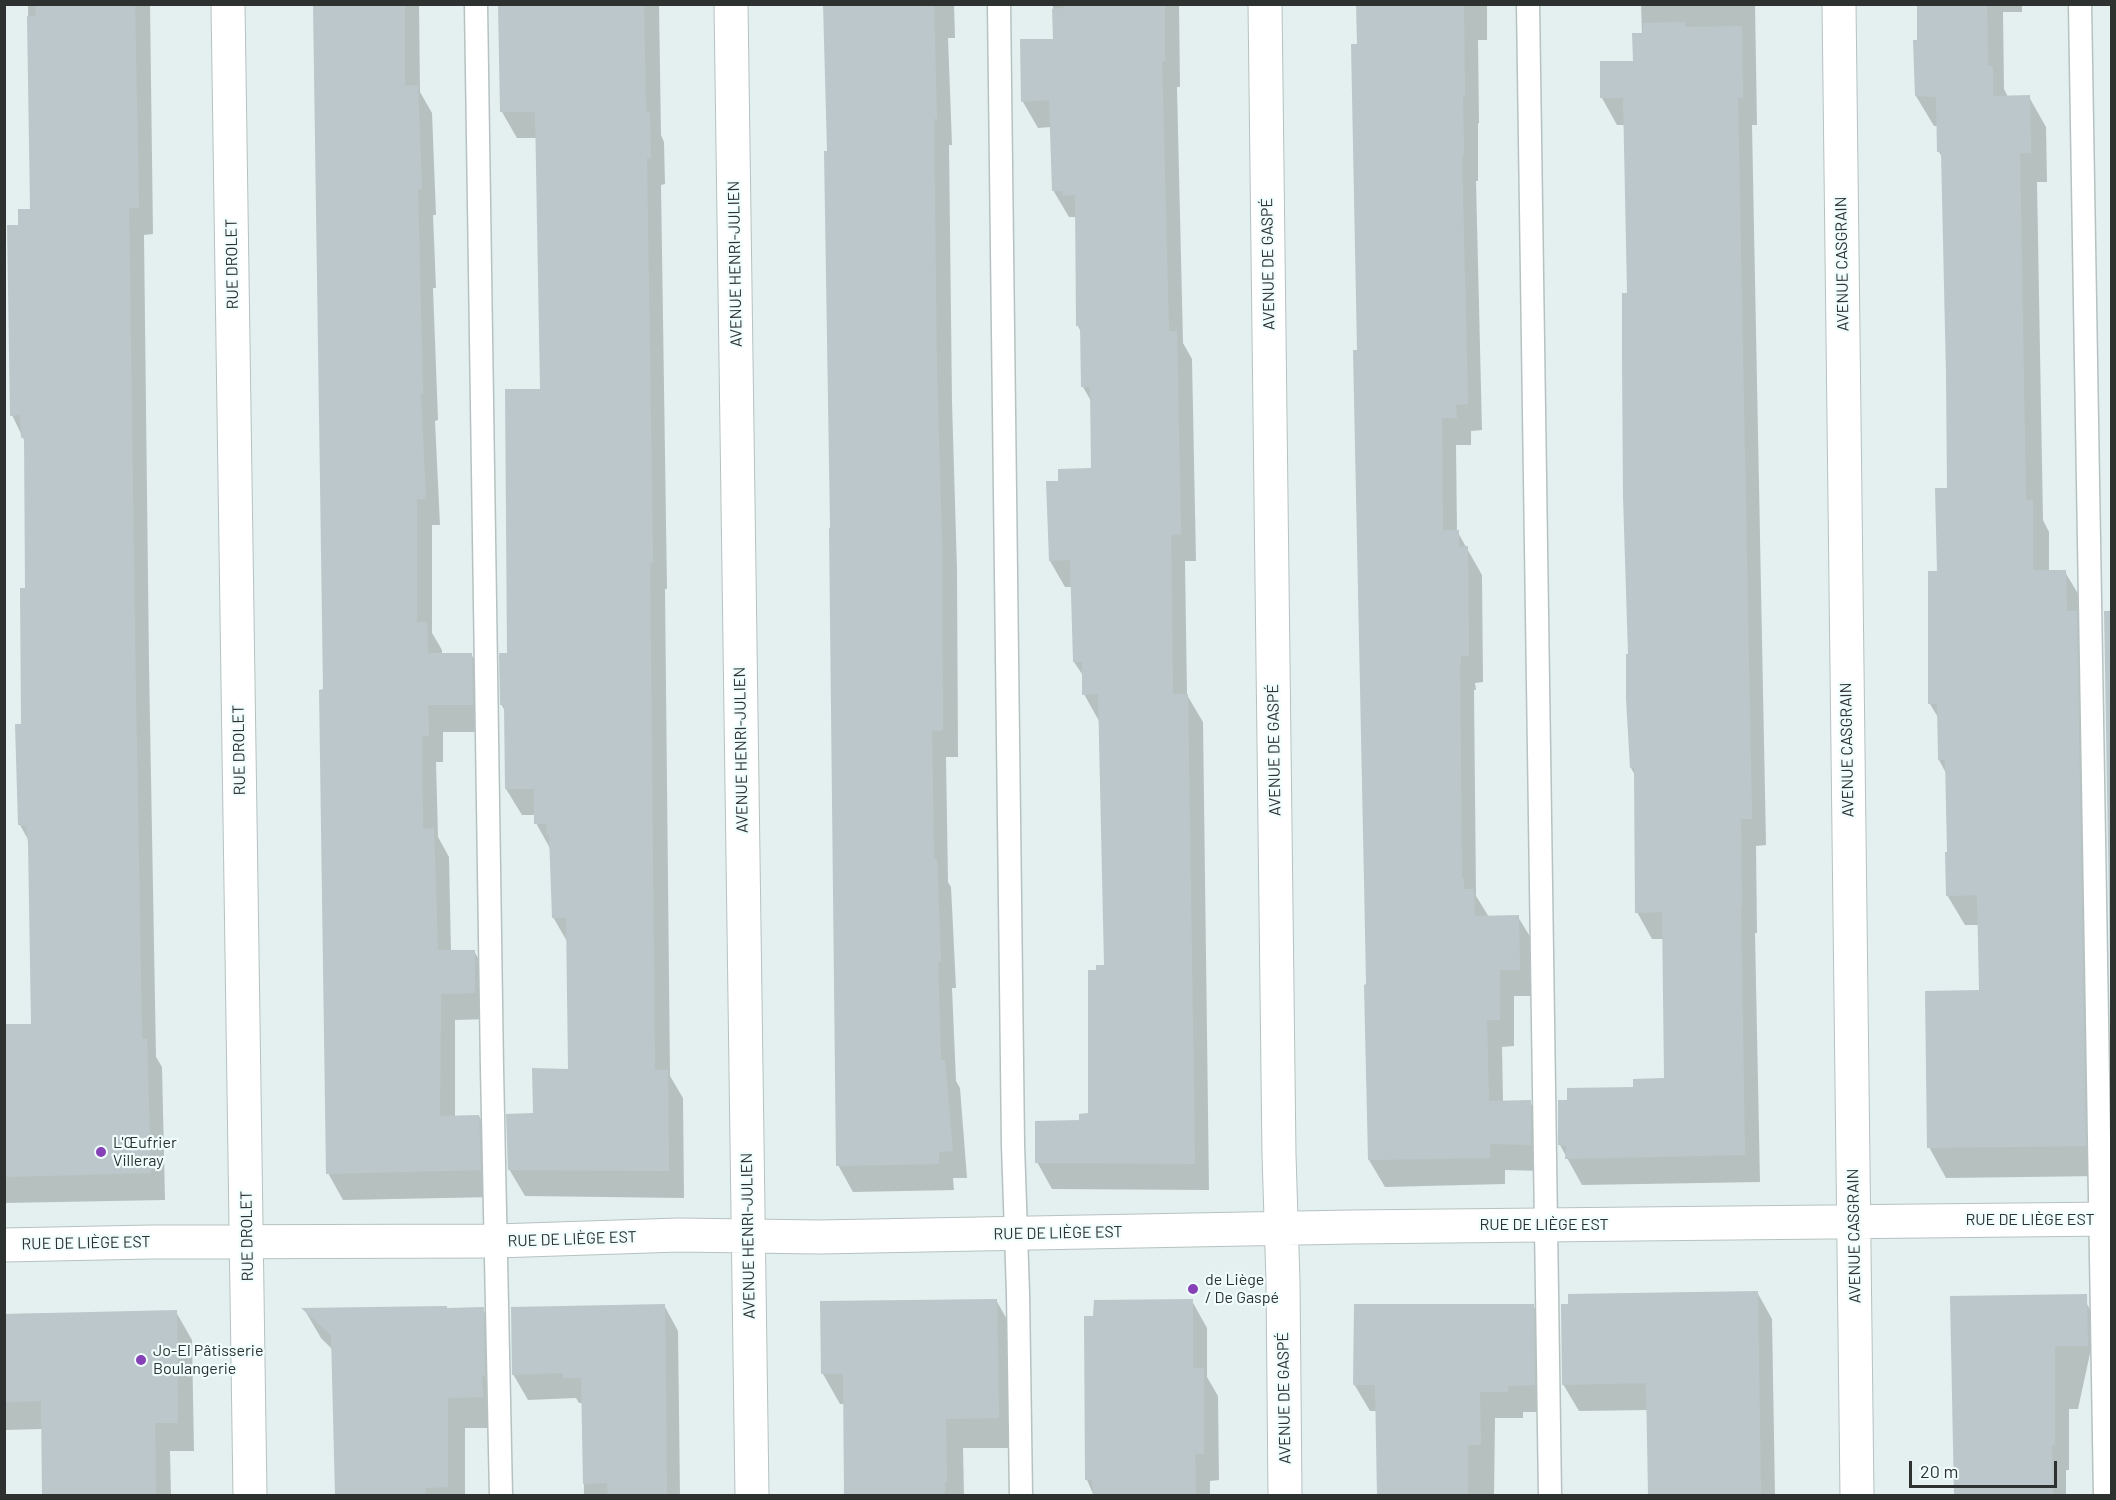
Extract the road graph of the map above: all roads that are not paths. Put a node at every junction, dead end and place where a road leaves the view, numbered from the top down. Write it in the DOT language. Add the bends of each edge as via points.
graph roads {
  1 [pos="228,4"];
  2 [pos="476,4"];
  3 [pos="731,4"];
  4 [pos="999,4"];
  5 [pos="1265,4"];
  6 [pos="1528,4"];
  7 [pos="1839,4"];
  8 [pos="2080,4"];
  9 [pos="2106,1219"];
  10 [pos="1853,1222"];
  11 [pos="1546,1225"];
  12 [pos="1281,1228"];
  13 [pos="1015,1233"];
  14 [pos="748,1236"];
  15 [pos="496,1241"];
  16 [pos="247,1242"];
  17 [pos="4,1245"];
  18 [pos="250,1496"];
  19 [pos="501,1496"];
  20 [pos="752,1496"];
  21 [pos="1021,1496"];
  22 [pos="1285,1496"];
  23 [pos="1550,1496"];
  24 [pos="1857,1496"];
  25 [pos="2105,1496"];
  1 -- 16 [label="street, RUE DROLET"];
  2 -- 15 [label="lane"];
  3 -- 14 [label="street, AVENUE HENRI-JULIEN"];
  4 -- 13 [label="lane"];
  5 -- 12 [label="street, AVENUE DE GASPÉ"];
  6 -- 11 [label="lane"];
  7 -- 10 [label="street, AVENUE CASGRAIN"];
  8 -- 9 [label="lane"];
  9 -- 10 [label="street, RUE DE LIÈGE EST"];
  9 -- 25 [label="lane"];
  10 -- 11 [label="street, RUE DE LIÈGE EST"];
  10 -- 24 [label="street, AVENUE CASGRAIN"];
  11 -- 12 [label="street, RUE DE LIÈGE EST"];
  11 -- 23 [label="lane"];
  12 -- 13 [label="street, RUE DE LIÈGE EST"];
  12 -- 22 [label="street, AVENUE DE GASPÉ"];
  13 -- 14 [label="street, RUE DE LIÈGE EST"];
  13 -- 21 [label="lane"];
  14 -- 15 [label="street, RUE DE LIÈGE EST"];
  14 -- 20 [label="street, AVENUE HENRI-JULIEN"];
  15 -- 16 [label="street, RUE DE LIÈGE EST"];
  15 -- 19 [label="lane"];
  16 -- 17 [label="street, RUE DE LIÈGE EST"];
  16 -- 18 [label="street, RUE DROLET"];
}
